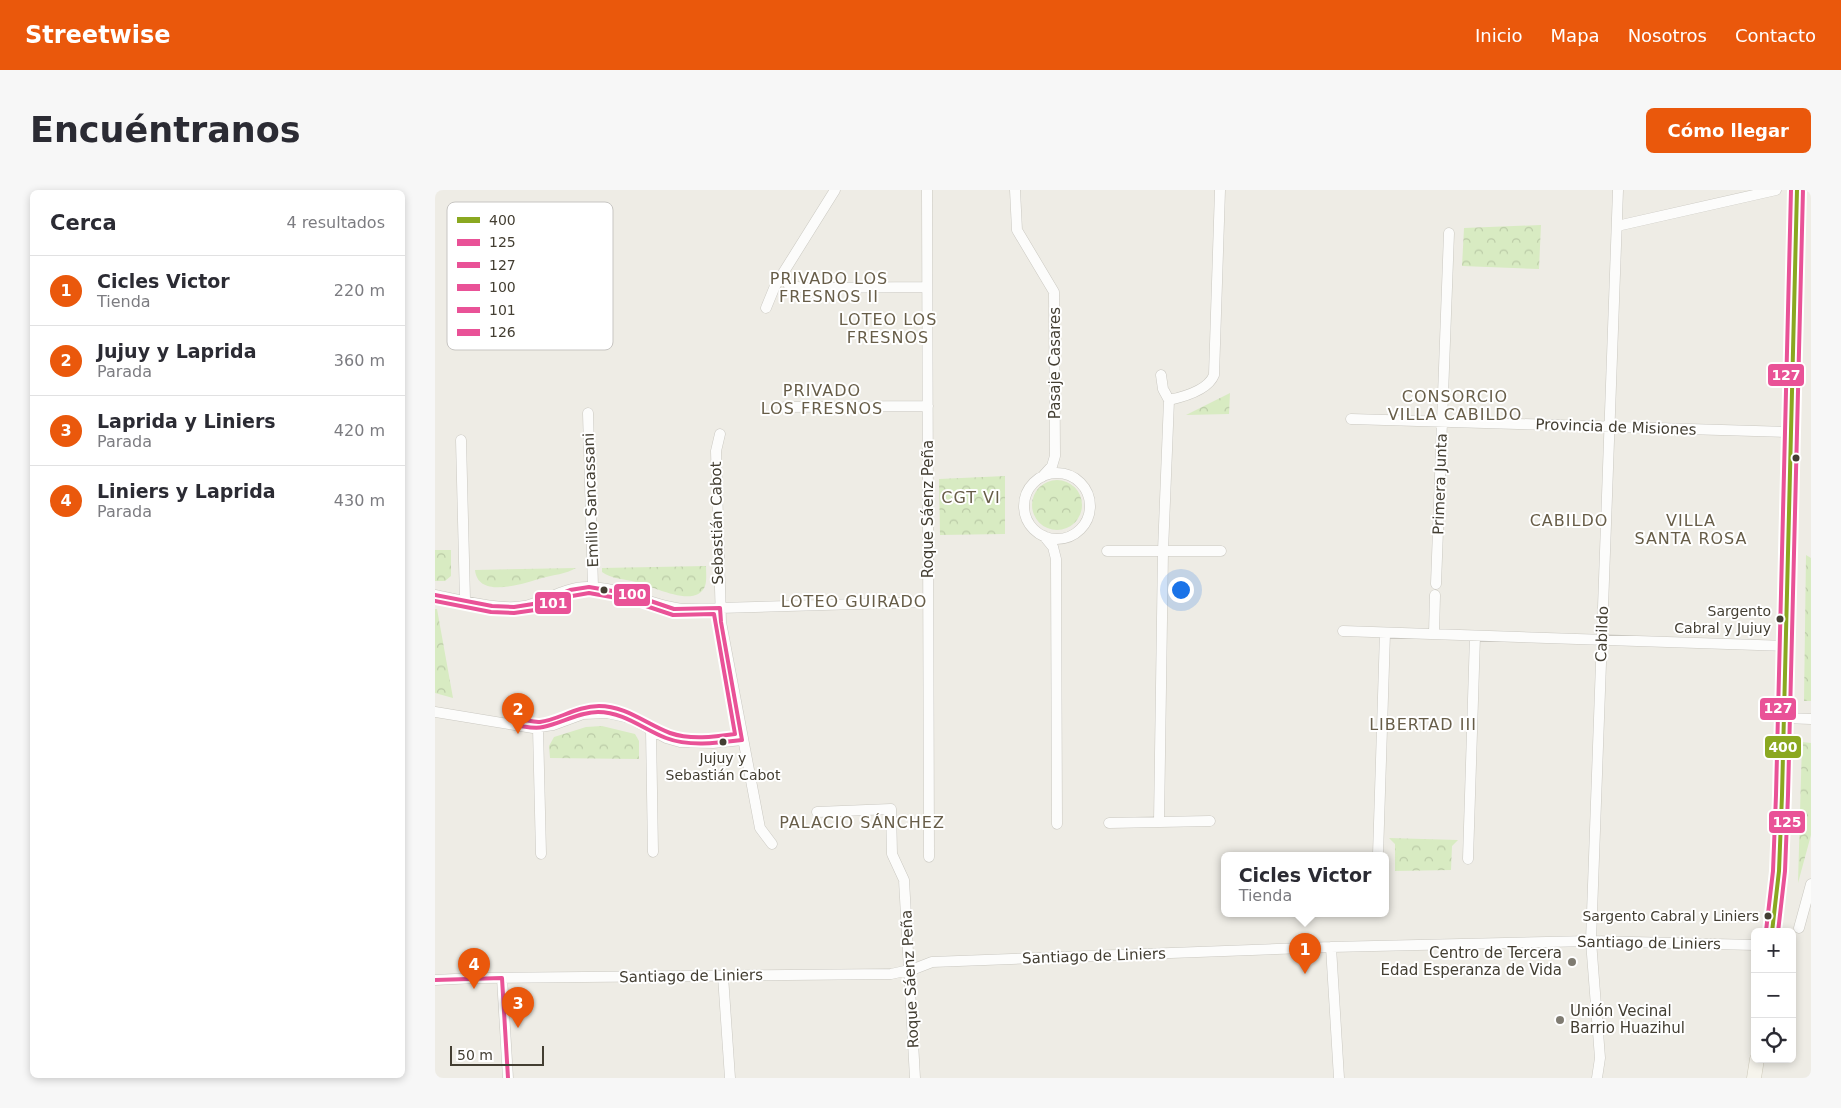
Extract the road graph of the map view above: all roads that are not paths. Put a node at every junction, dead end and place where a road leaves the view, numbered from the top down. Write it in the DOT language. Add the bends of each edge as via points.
graph roads {
  1 [pos="835,190"];
  2 [pos="927,190"];
  3 [pos="1015,190"];
  4 [pos="1220,190"];
  5 [pos="1618,190"];
  6 [pos="1776,190"];
  7 [pos="1797,190"];
  8 [pos="1617,226"];
  9 [pos="1449,233"];
  10 [pos="789,286"];
  11 [pos="927,287"];
  12 [pos="766,308"];
  13 [pos="1161,375"];
  14 [pos="1169,400"];
  15 [pos="928,406"];
  16 [pos="784,407"];
  17 [pos="588,413"];
  18 [pos="1351,419"];
  19 [pos="1442,422"];
  20 [pos="1609,427"];
  21 [pos="1790,432"];
  22 [pos="720,434"];
  23 [pos="461,440"];
  24 [pos="1055,456"];
  25 [pos="1042,476"];
  26 [pos="1070,476"];
  27 [pos="1075,533"];
  28 [pos="1044,536"];
  29 [pos="1107,551"];
  30 [pos="1163,551"];
  31 [pos="1221,551"];
  32 [pos="1056,559"];
  33 [pos="593,587"];
  34 [pos="435,595"];
  35 [pos="465,600"];
  36 [pos="928,602"];
  37 [pos="719,608"];
  38 [pos="1343,631"];
  39 [pos="1385,633"];
  40 [pos="1434,634"];
  41 [pos="1475,636"];
  42 [pos="1602,640"];
  43 [pos="1785,646"];
  44 [pos="435,712"];
  45 [pos="1784,718"];
  46 [pos="1811,719"];
  47 [pos="538,728"];
  48 [pos="651,730"];
  49 [pos="742,740"];
  50 [pos="817,812"];
  51 [pos="1210,821"];
  52 [pos="1109,822"];
  53 [pos="1159,822"];
  54 [pos="1057,824"];
  55 [pos="772,844"];
  56 [pos="653,852"];
  57 [pos="1378,852"];
  58 [pos="541,854"];
  59 [pos="929,857"];
  60 [pos="1469,859"];
  61 [pos="1811,884"];
  62 [pos="1772,928"];
  63 [pos="1799,928"];
  64 [pos="1591,941"];
  65 [pos="1751,945"];
  66 [pos="1331,947"];
  67 [pos="908,970"];
  68 [pos="723,976"];
  69 [pos="502,978"];
  70 [pos="435,980"];
  71 [pos="1756,1063"];
  72 [pos="508,1078"];
  73 [pos="729,1078"];
  74 [pos="915,1078"];
  75 [pos="1339,1078"];
  76 [pos="1597,1078"];
  77 [pos="1754,1078"];
  1 -- 12 [label="street" via="775,286"];
  2 -- 11 [label="street, Roque Sáenz Peña"];
  3 -- 24 [label="street, Pasaje Casares" via="1017,230 1054,292"];
  4 -- 14 [label="street" via="1214,375 1206,385"];
  5 -- 8 [label="street, Cabildo"];
  6 -- 8 [label="street"];
  7 -- 21 [label="main road"];
  8 -- 20 [label="street, Cabildo"];
  9 -- 19 [label="street, Primera Junta"];
  10 -- 11 [label="street"];
  11 -- 15 [label="street, Roque Sáenz Peña"];
  13 -- 14 [label="street" via="1163,390"];
  14 -- 30 [label="street"];
  15 -- 16 [label="street"];
  15 -- 36 [label="street, Roque Sáenz Peña"];
  17 -- 33 [label="street, Emilio Sancassani"];
  18 -- 19 [label="street, Provincia de Misiones"];
  19 -- 20 [label="street, Provincia de Misiones"];
  19 -- 40 [label="street, Primera Junta"];
  20 -- 21 [label="street, Provincia de Misiones"];
  20 -- 42 [label="street, Cabildo"];
  21 -- 43 [label="main road"];
  22 -- 37 [label="street, Sebastián Cabot" via="716,451"];
  23 -- 35 [label="street"];
  24 -- 25 [label="street" via="1053,466"];
  24 -- 26 [label="street" via="1060,467"];
  25 -- 26 [label="street" via="1056,473"];
  25 -- 28 [label="street" via="1028,491 1025,512 1035,530"];
  26 -- 27 [label="street" via="1085,489 1090,508 1082,527"];
  27 -- 28 [label="street" via="1065,538"];
  27 -- 32 [label="street" via="1059,547"];
  28 -- 32 [label="street" via="1053,547"];
  29 -- 30 [label="street"];
  30 -- 31 [label="street"];
  30 -- 53 [label="street"];
  32 -- 54 [label="street"];
  33 -- 35 [label="street" via="581,587 533,604 514,607"];
  33 -- 37 [label="street" via="630,594 674,608"];
  34 -- 35 [label="street"];
  36 -- 37 [label="street"];
  36 -- 59 [label="street, Roque Sáenz Peña"];
  37 -- 49 [label="street, Sebastián Cabot"];
  38 -- 39 [label="street"];
  39 -- 40 [label="street"];
  39 -- 57 [label="street"];
  40 -- 41 [label="street"];
  41 -- 42 [label="street"];
  41 -- 60 [label="street"];
  42 -- 43 [label="street"];
  42 -- 64 [label="street, Cabildo"];
  43 -- 45 [label="main road"];
  44 -- 47 [label="street"];
  45 -- 46 [label="street"];
  45 -- 62 [label="main road" via="1779,871"];
  47 -- 48 [label="street" via="599,712 630,718"];
  47 -- 58 [label="street"];
  48 -- 49 [label="street" via="665,738 687,742"];
  48 -- 56 [label="street"];
  49 -- 55 [label="street, Sebastián Cabot" via="760,828"];
  50 -- 67 [label="street, Roque Sáenz Peña" via="891,810 891,854 904,880"];
  51 -- 53 [label="street"];
  52 -- 53 [label="street"];
  61 -- 63 [label="street"];
  64 -- 65 [label="street, Santiago de Liniers"];
  64 -- 66 [label="street, Santiago de Liniers"];
  64 -- 76 [label="street, Cabildo" via="1600,1058"];
  66 -- 67 [label="street, Santiago de Liniers" via="932,962"];
  66 -- 75 [label="street"];
  67 -- 68 [label="street, Santiago de Liniers" via="891,974"];
  67 -- 74 [label="street, Roque Sáenz Peña"];
  68 -- 69 [label="street, Santiago de Liniers"];
  68 -- 73 [label="street"];
  69 -- 70 [label="street, Santiago de Liniers"];
  69 -- 72 [label="street"];
  71 -- 77 [label="main road"];
}
